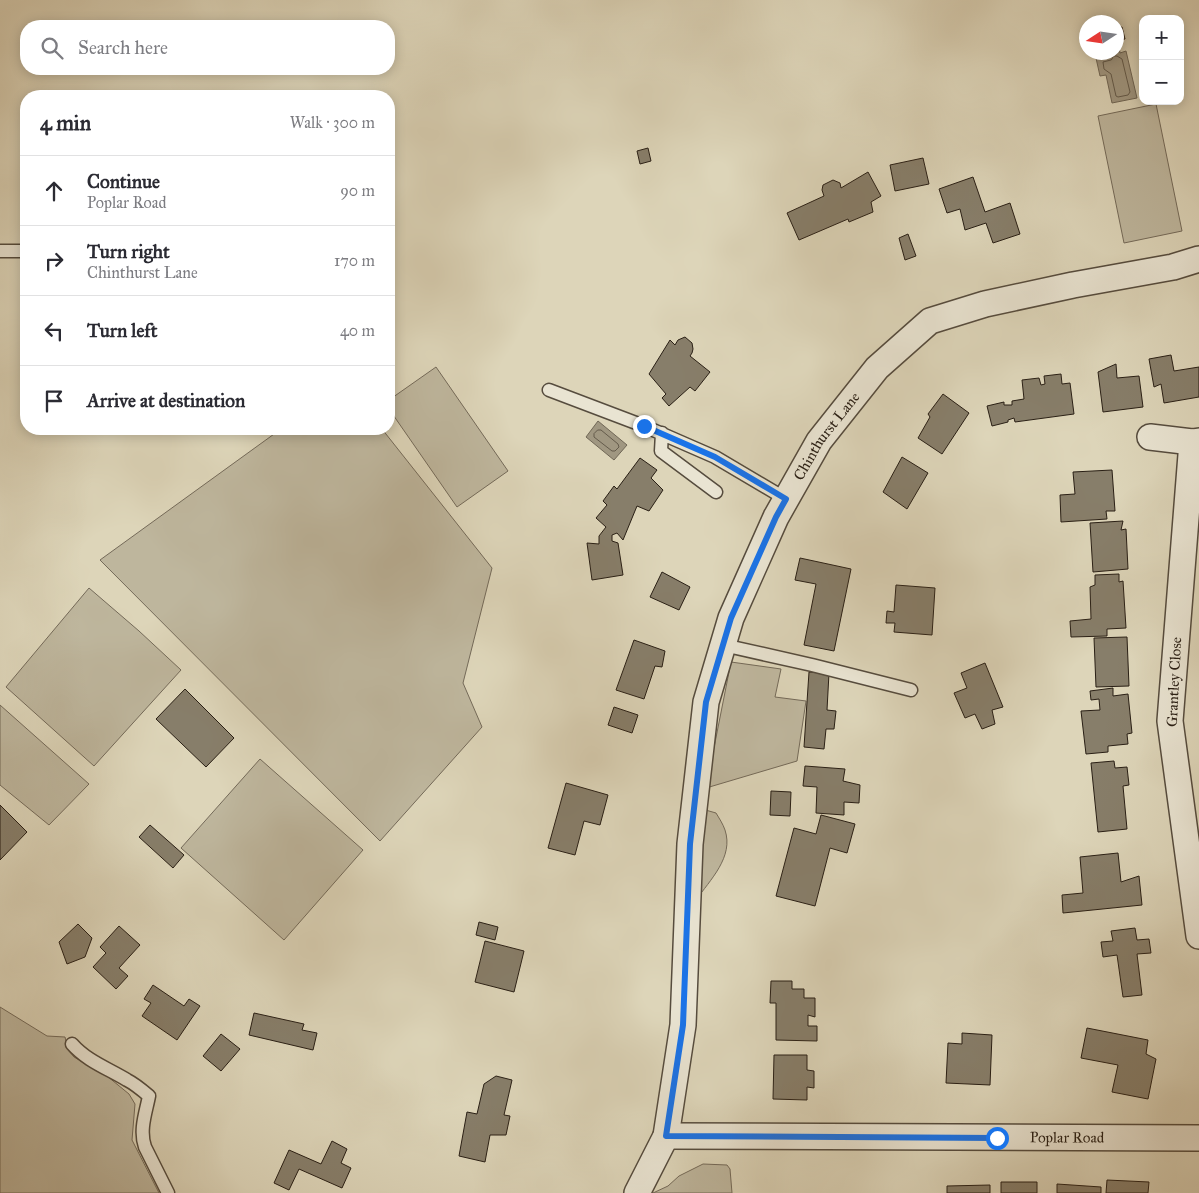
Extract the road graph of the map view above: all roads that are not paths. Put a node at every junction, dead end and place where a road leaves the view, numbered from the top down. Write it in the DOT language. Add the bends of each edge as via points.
graph roads {
  1 [pos="0,251"];
  2 [pos="20,251"];
  3 [pos="1199,259"];
  4 [pos="549,390"];
  5 [pos="662,433"];
  6 [pos="1150,437"];
  7 [pos="1196,441"];
  8 [pos="716,492"];
  9 [pos="786,499"];
  10 [pos="723,645"];
  11 [pos="911,690"];
  12 [pos="1198,926"];
  13 [pos="72,1044"];
  14 [pos="666,1136"];
  15 [pos="1199,1138"];
  16 [pos="168,1193"];
  17 [pos="637,1193"];
  1 -- 2 [label="lane"];
  3 -- 9 [label="street, Chinthurst Lane" via="985,304 930,321 877,368 819,441"];
  4 -- 5 [label="lane"];
  5 -- 8 [label="lane" via="661,451"];
  5 -- 9 [label="lane" via="715,457"];
  6 -- 7 [label="street, Grantley Close"];
  7 -- 12 [label="street, Grantley Close" via="1170,722"];
  9 -- 10 [label="street, Chinthurst Lane" via="731,618"];
  10 -- 11 [label="lane"];
  10 -- 14 [label="street, Chinthurst Lane" via="706,702 690,844 683,1025"];
  13 -- 16 [label="lane" via="93,1062 149,1096 142,1140"];
  14 -- 15 [label="street, Poplar Road"];
  14 -- 17 [label="street, Chinthurst Lane"];
}
